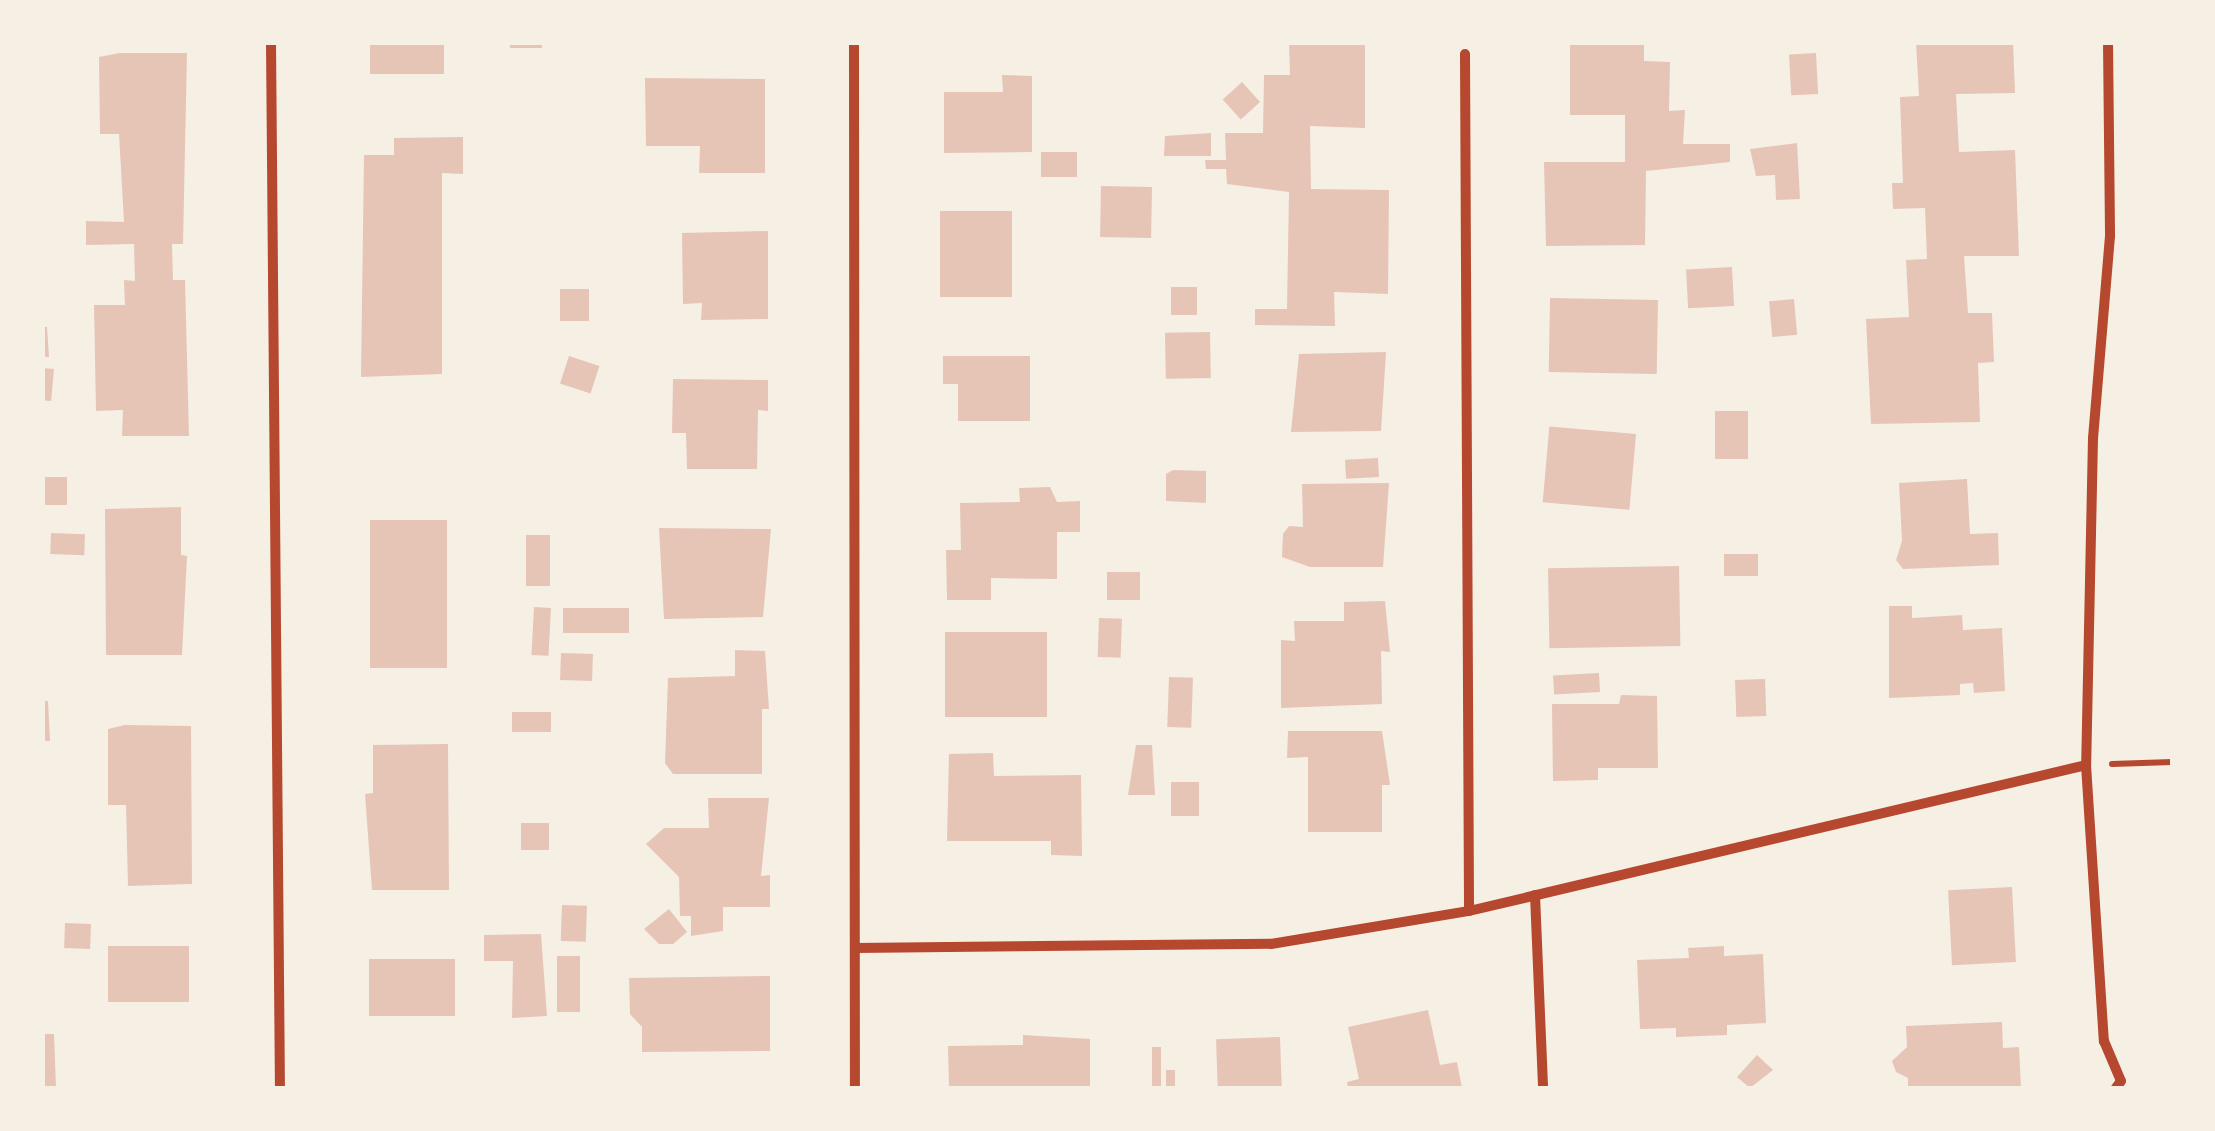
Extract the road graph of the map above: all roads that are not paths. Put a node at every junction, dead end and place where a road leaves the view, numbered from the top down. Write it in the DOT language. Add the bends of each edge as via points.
graph roads {
  1 [pos="271,42"];
  2 [pos="854,42"];
  3 [pos="2108,42"];
  4 [pos="1465,54"];
  5 [pos="2086,765"];
  6 [pos="1534,895"];
  7 [pos="1469,911"];
  8 [pos="855,948"];
  9 [pos="2122,1086"];
  10 [pos="280,1088"];
  11 [pos="855,1088"];
  12 [pos="1543,1088"];
  1 -- 10 [label="street"];
  2 -- 8 [label="street"];
  3 -- 5 [label="street" via="2110,236 2092,438"];
  4 -- 7 [label="street"];
  5 -- 6 [label="street"];
  5 -- 9 [label="street" via="2104,1042"];
  6 -- 7 [label="street"];
  6 -- 12 [label="street"];
  7 -- 8 [label="street" via="1271,944"];
  8 -- 11 [label="street"];
}
